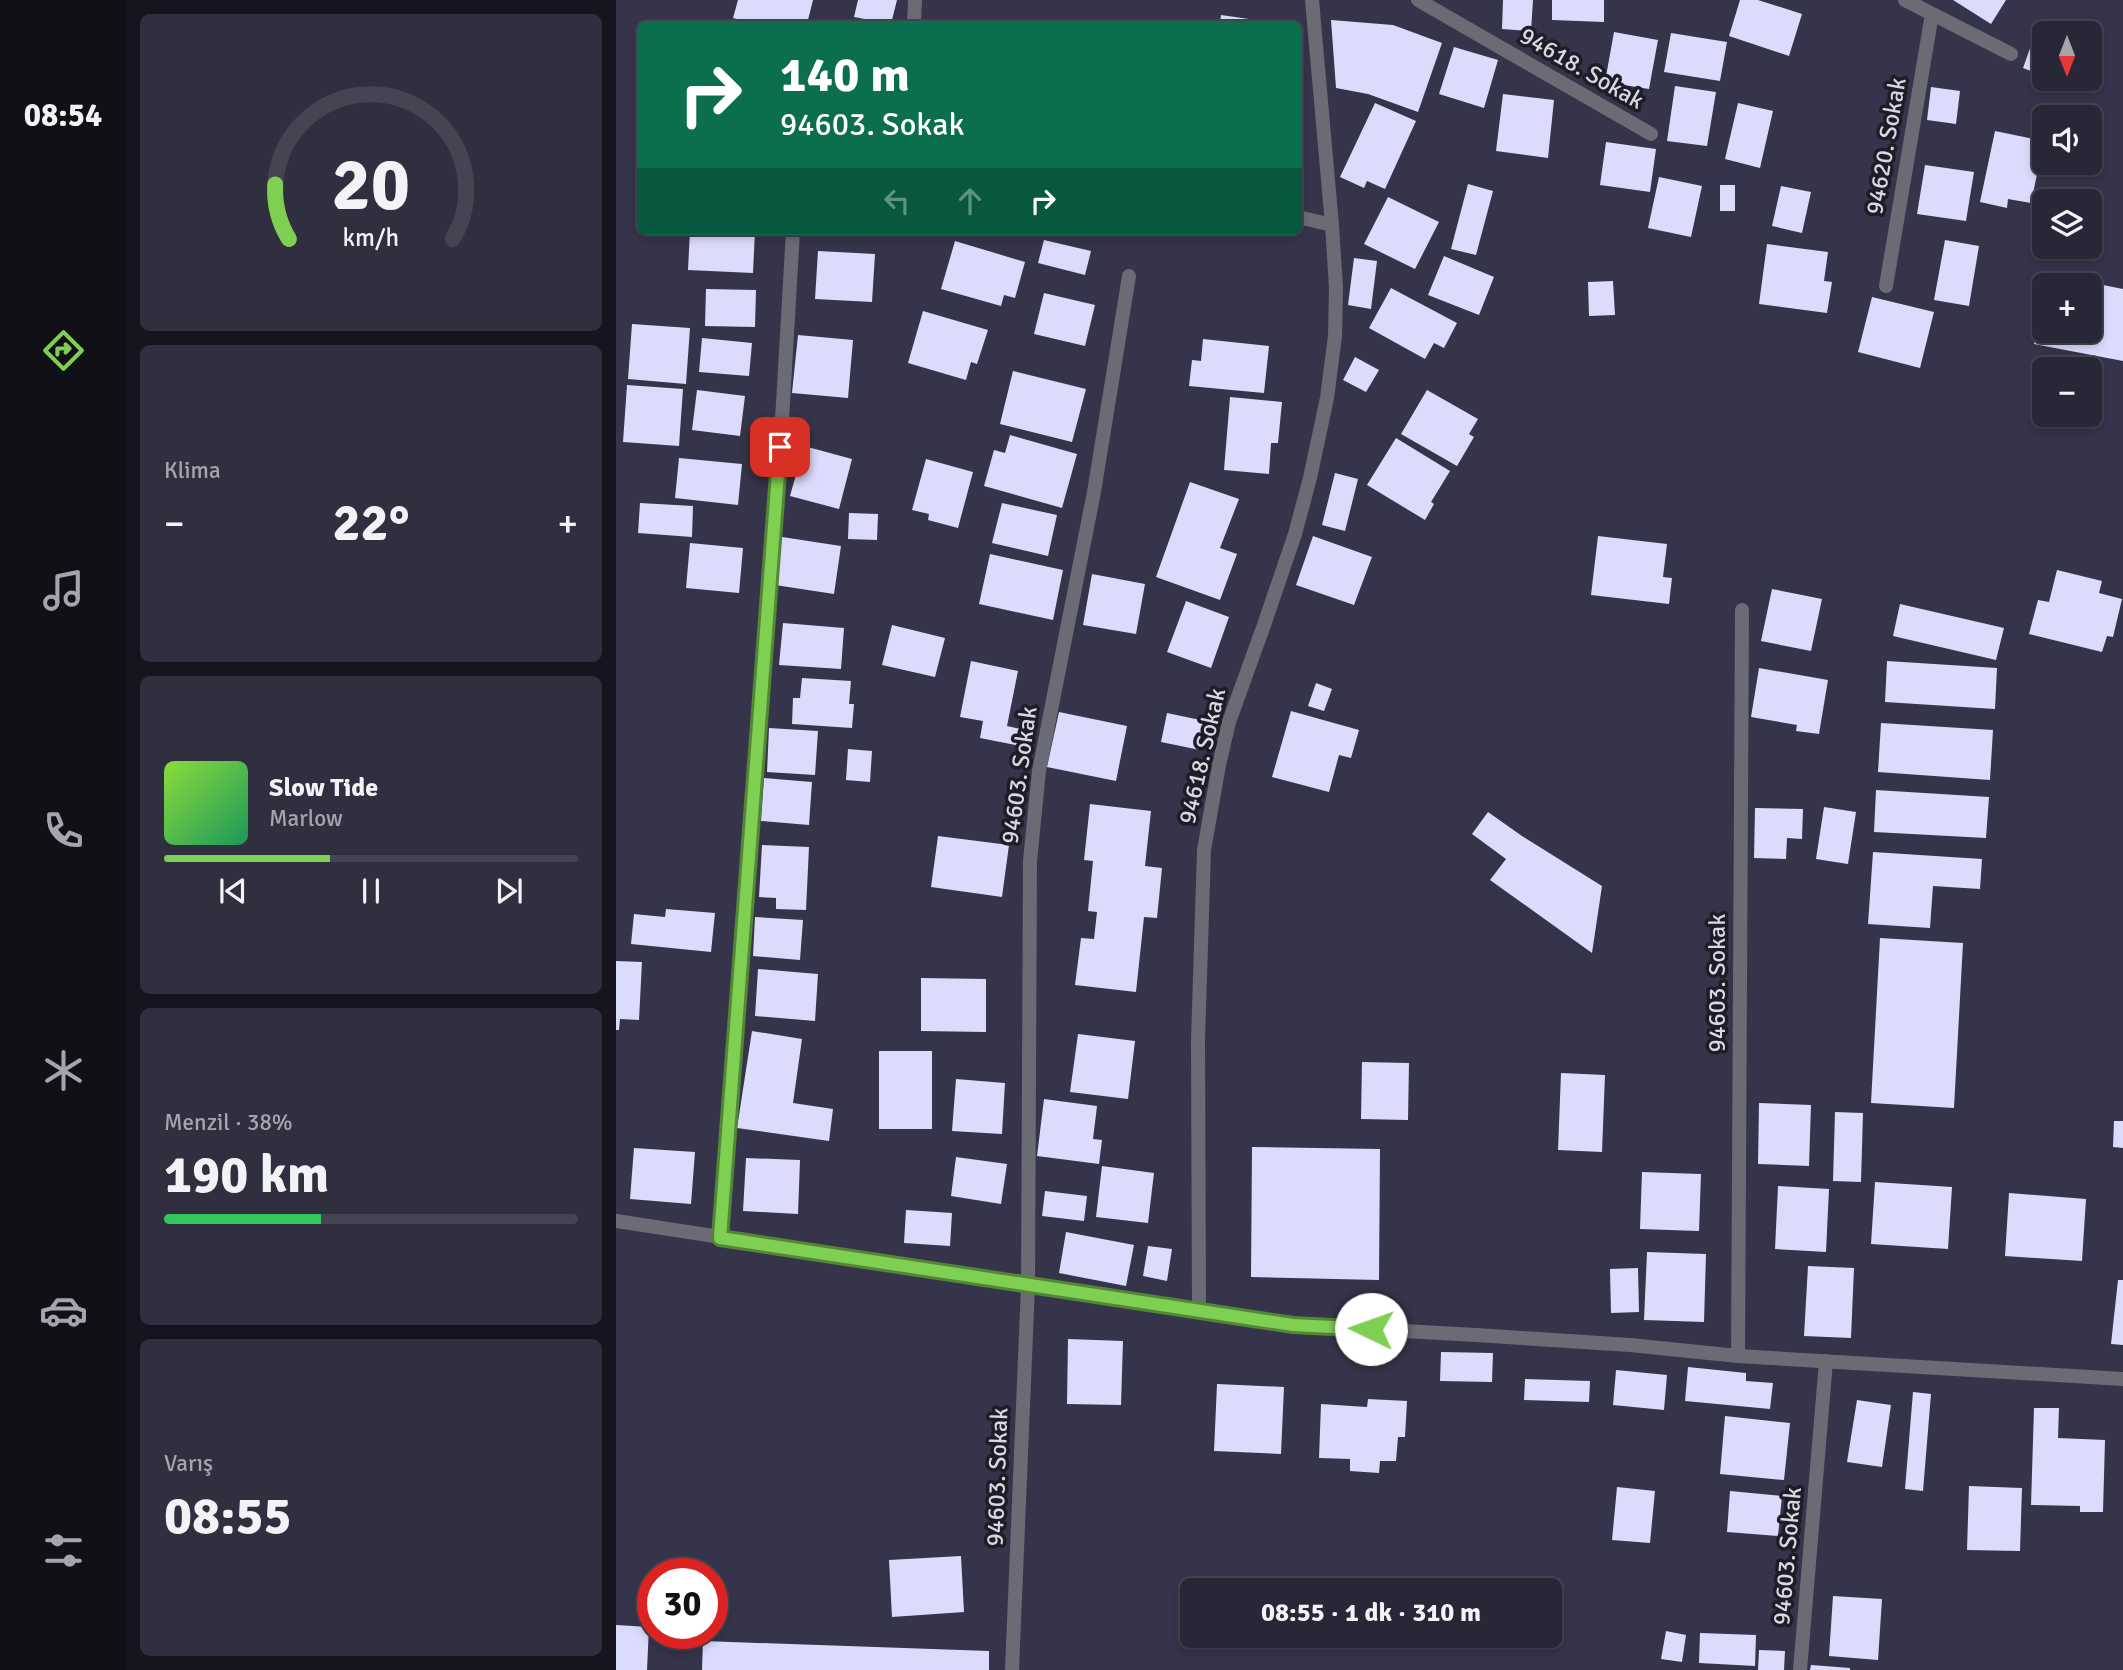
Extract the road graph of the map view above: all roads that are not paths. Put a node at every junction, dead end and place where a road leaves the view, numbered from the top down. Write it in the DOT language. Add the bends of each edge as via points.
graph roads {
  1 [pos="915,0"];
  2 [pos="1312,0"];
  3 [pos="1418,0"];
  4 [pos="1905,0"];
  5 [pos="1932,14"];
  6 [pos="914,21"];
  7 [pos="2011,54"];
  8 [pos="1651,134"];
  9 [pos="1302,218"];
  10 [pos="1332,225"];
  11 [pos="793,235"];
  12 [pos="1129,276"];
  13 [pos="1886,286"];
  14 [pos="1742,610"];
  15 [pos="616,1221"];
  16 [pos="720,1238"];
  17 [pos="1028,1286"];
  18 [pos="1199,1311"];
  19 [pos="1738,1356"];
  20 [pos="1826,1361"];
  21 [pos="2123,1379"];
  22 [pos="1012,1670"];
  23 [pos="1800,1670"];
  1 -- 6 [label="street"];
  2 -- 10 [label="street, 94618. Sokak"];
  3 -- 8 [label="street, 94618. Sokak"];
  4 -- 5 [label="street"];
  5 -- 7 [label="street"];
  5 -- 13 [label="street, 94620. Sokak"];
  9 -- 10 [label="street"];
  10 -- 18 [label="street, 94618. Sokak" via="1335,336 1320,437 1295,534 1229,722 1205,850 1198,1040"];
  11 -- 16 [label="street"];
  12 -- 17 [label="street, 94603. Sokak" via="1034,815"];
  14 -- 19 [label="street, 94603. Sokak"];
  15 -- 16 [label="street"];
  16 -- 17 [label="street"];
  17 -- 18 [label="street"];
  17 -- 22 [label="street, 94603. Sokak"];
  18 -- 19 [label="street" via="1293,1325 1618,1344"];
  19 -- 20 [label="street"];
  20 -- 21 [label="street"];
  20 -- 23 [label="street, 94603. Sokak"];
}
